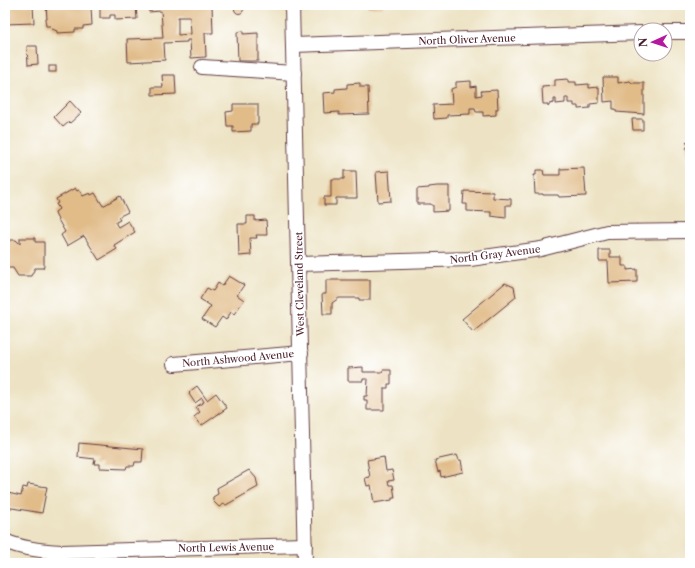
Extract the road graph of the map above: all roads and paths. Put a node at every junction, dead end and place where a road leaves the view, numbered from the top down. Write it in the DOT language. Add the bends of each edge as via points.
graph roads {
  1 [pos="292,5"];
  2 [pos="673,32"];
  3 [pos="690,32"];
  4 [pos="633,33"];
  5 [pos="293,45"];
  6 [pos="202,66"];
  7 [pos="294,73"];
  8 [pos="690,231"];
  9 [pos="299,264"];
  10 [pos="301,352"];
  11 [pos="174,364"];
  12 [pos="5,541"];
  13 [pos="305,546"];
  14 [pos="305,563"];
  1 -- 5 [label="street, West Cleveland Street"];
  2 -- 3 [label="street"];
  4 -- 5 [label="street, North Oliver Avenue"];
  5 -- 7 [label="street, West Cleveland Street"];
  6 -- 7 [label="street"];
  7 -- 9 [label="street, West Cleveland Street"];
  8 -- 9 [label="street, North Gray Avenue" via="607,232 541,249 470,259"];
  9 -- 10 [label="street, West Cleveland Street"];
  10 -- 11 [label="street, North Ashwood Avenue"];
  10 -- 13 [label="street, West Cleveland Street"];
  12 -- 13 [label="street, North Lewis Avenue" via="43,551 62,552"];
  13 -- 14 [label="street, West Cleveland Street"];
}
